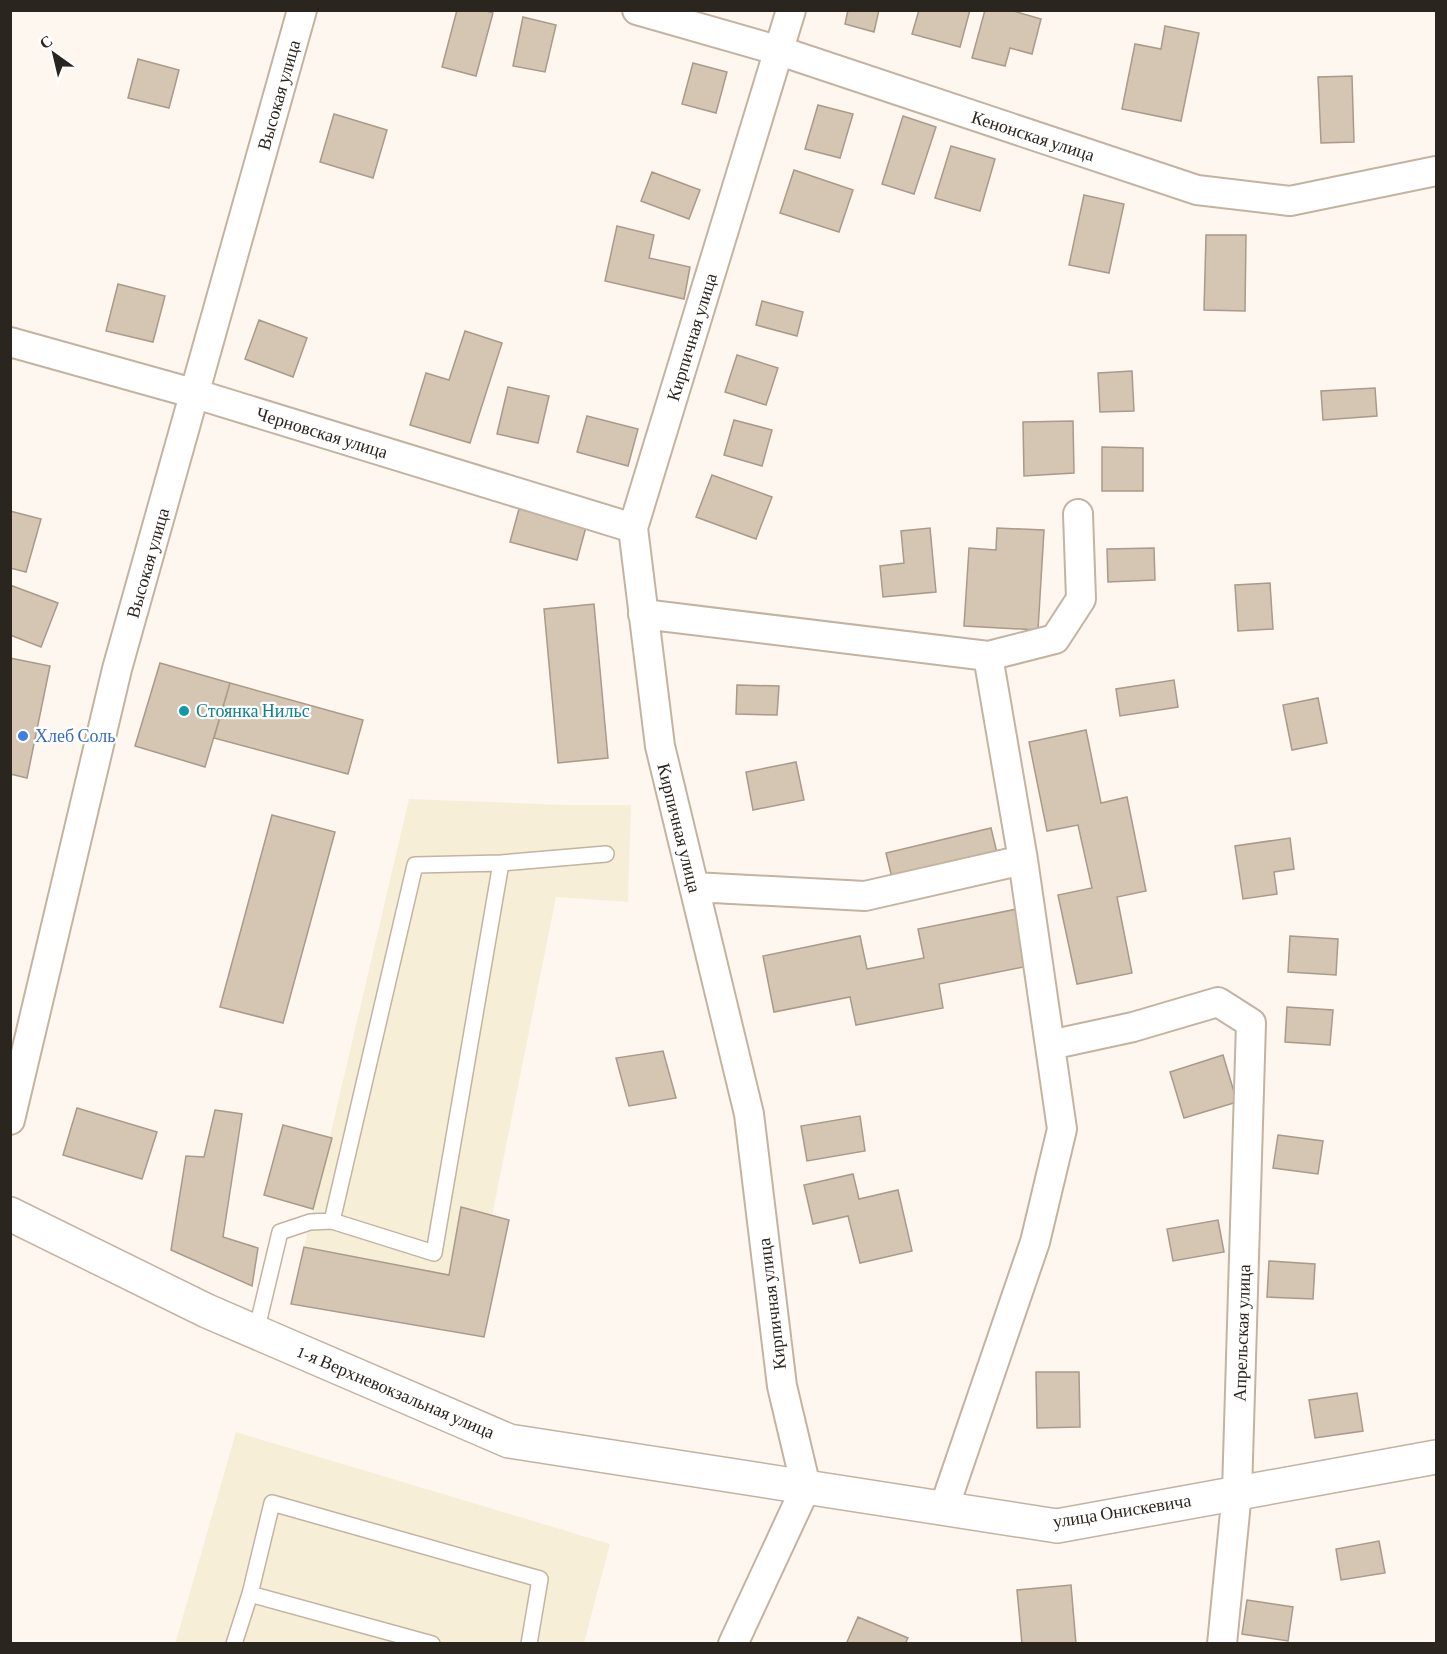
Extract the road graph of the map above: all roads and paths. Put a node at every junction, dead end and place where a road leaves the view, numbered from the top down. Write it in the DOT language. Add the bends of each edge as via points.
graph roads {
  1 [pos="302,10"];
  2 [pos="637,10"];
  3 [pos="792,10"];
  4 [pos="780,51"];
  5 [pos="1437,171"];
  6 [pos="10,342"];
  7 [pos="196,394"];
  8 [pos="1078,514"];
  9 [pos="633,528"];
  10 [pos="643,614"];
  11 [pos="988,656"];
  12 [pos="606,854"];
  13 [pos="1023,860"];
  14 [pos="501,863"];
  15 [pos="694,887"];
  16 [pos="1050,1045"];
  17 [pos="10,1120"];
  18 [pos="10,1214"];
  19 [pos="332,1221"];
  20 [pos="256,1332"];
  21 [pos="1437,1457"];
  22 [pos="806,1487"];
  23 [pos="1237,1492"];
  24 [pos="944,1508"];
  25 [pos="250,1594"];
  26 [pos="234,1644"];
  27 [pos="432,1644"];
  28 [pos="529,1644"];
  29 [pos="734,1644"];
  30 [pos="1222,1644"];
  1 -- 7 [label="street, Высокая улица"];
  2 -- 4 [label="street, Кенонская улица"];
  3 -- 4 [label="street, Кирпичная улица"];
  4 -- 5 [label="street, Кенонская улица" via="1197,190 1290,201"];
  4 -- 9 [label="street, Кирпичная улица"];
  6 -- 7 [label="street, Черновская улица"];
  7 -- 9 [label="street, Черновская улица"];
  7 -- 17 [label="street, Высокая улица" via="117,669"];
  8 -- 11 [label="street" via="1081,599 1054,639"];
  9 -- 10 [label="street, Кирпичная улица"];
  10 -- 11 [label="street"];
  10 -- 15 [label="street, Кирпичная улица" via="660,746"];
  11 -- 13 [label="street"];
  12 -- 14 [label="lane"];
  13 -- 15 [label="street" via="865,896"];
  13 -- 16 [label="street"];
  14 -- 19 [label="lane" via="415,865"];
  14 -- 19 [label="lane" via="434,1253"];
  15 -- 22 [label="street, Кирпичная улица" via="749,1114 782,1386"];
  16 -- 23 [label="street, Апрельская улица" via="1133,1027 1218,1002 1251,1023"];
  16 -- 24 [label="street" via="1062,1129 1035,1242"];
  18 -- 20 [label="street, 1-я Верхневокзальная улица"];
  19 -- 20 [label="lane" via="310,1222 280,1232"];
  20 -- 22 [label="street, 1-я Верхневокзальная улица" via="509,1441"];
  21 -- 23 [label="street, улица Онискевича"];
  22 -- 24 [label="street, улица Онискевича"];
  22 -- 29 [label="street"];
  23 -- 24 [label="street, улица Онискевича" via="1057,1526"];
  23 -- 30 [label="street, Апрельская улица"];
  25 -- 26 [label="lane"];
  25 -- 27 [label="lane"];
  25 -- 28 [label="lane" via="272,1503 540,1579"];
}
